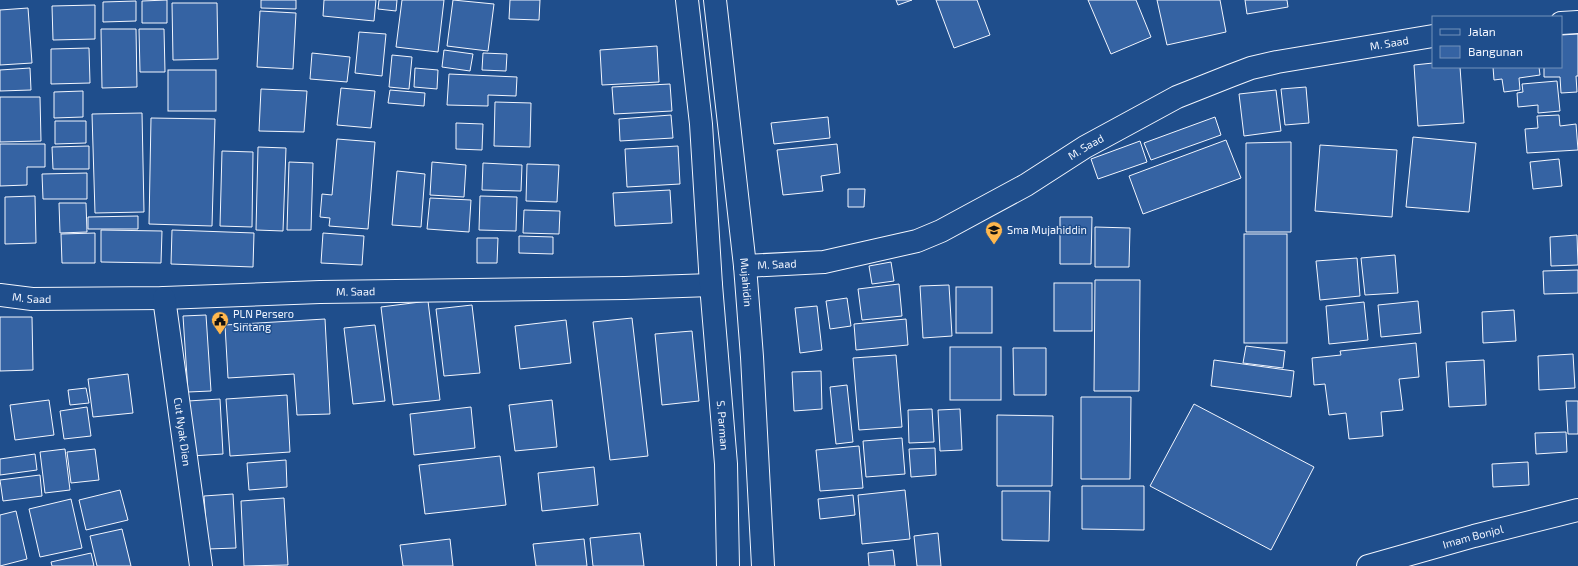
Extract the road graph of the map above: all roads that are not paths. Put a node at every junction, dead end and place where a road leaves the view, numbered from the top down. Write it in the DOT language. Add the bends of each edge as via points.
graph roads {
  1 [pos="687,0"];
  2 [pos="715,0"];
  3 [pos="1578,22"];
  4 [pos="1562,23"];
  5 [pos="1432,36"];
  6 [pos="745,266"];
  7 [pos="711,284"];
  8 [pos="0,295"];
  9 [pos="164,298"];
  10 [pos="1578,510"];
  11 [pos="201,566"];
  12 [pos="728,566"];
  13 [pos="763,566"];
  14 [pos="1368,566"];
  1 -- 7 [label="street" via="701,124"];
  2 -- 6 [label="street, Mujahidin"];
  3 -- 4 [label="street"];
  5 -- 6 [label="street, M. Saad" via="1251,68 1177,97 1085,147 1026,184 941,231 917,241 824,262"];
  6 -- 13 [label="street, Mujahidin"];
  7 -- 9 [label="street, M. Saad" via="625,288 320,292"];
  7 -- 12 [label="street, S. Parman" via="726,464"];
  8 -- 9 [label="street, M. Saad" via="32,299"];
  9 -- 11 [label="street, Cut Nyak Dien"];
  10 -- 14 [label="street, Imam Bonjol"];
}
